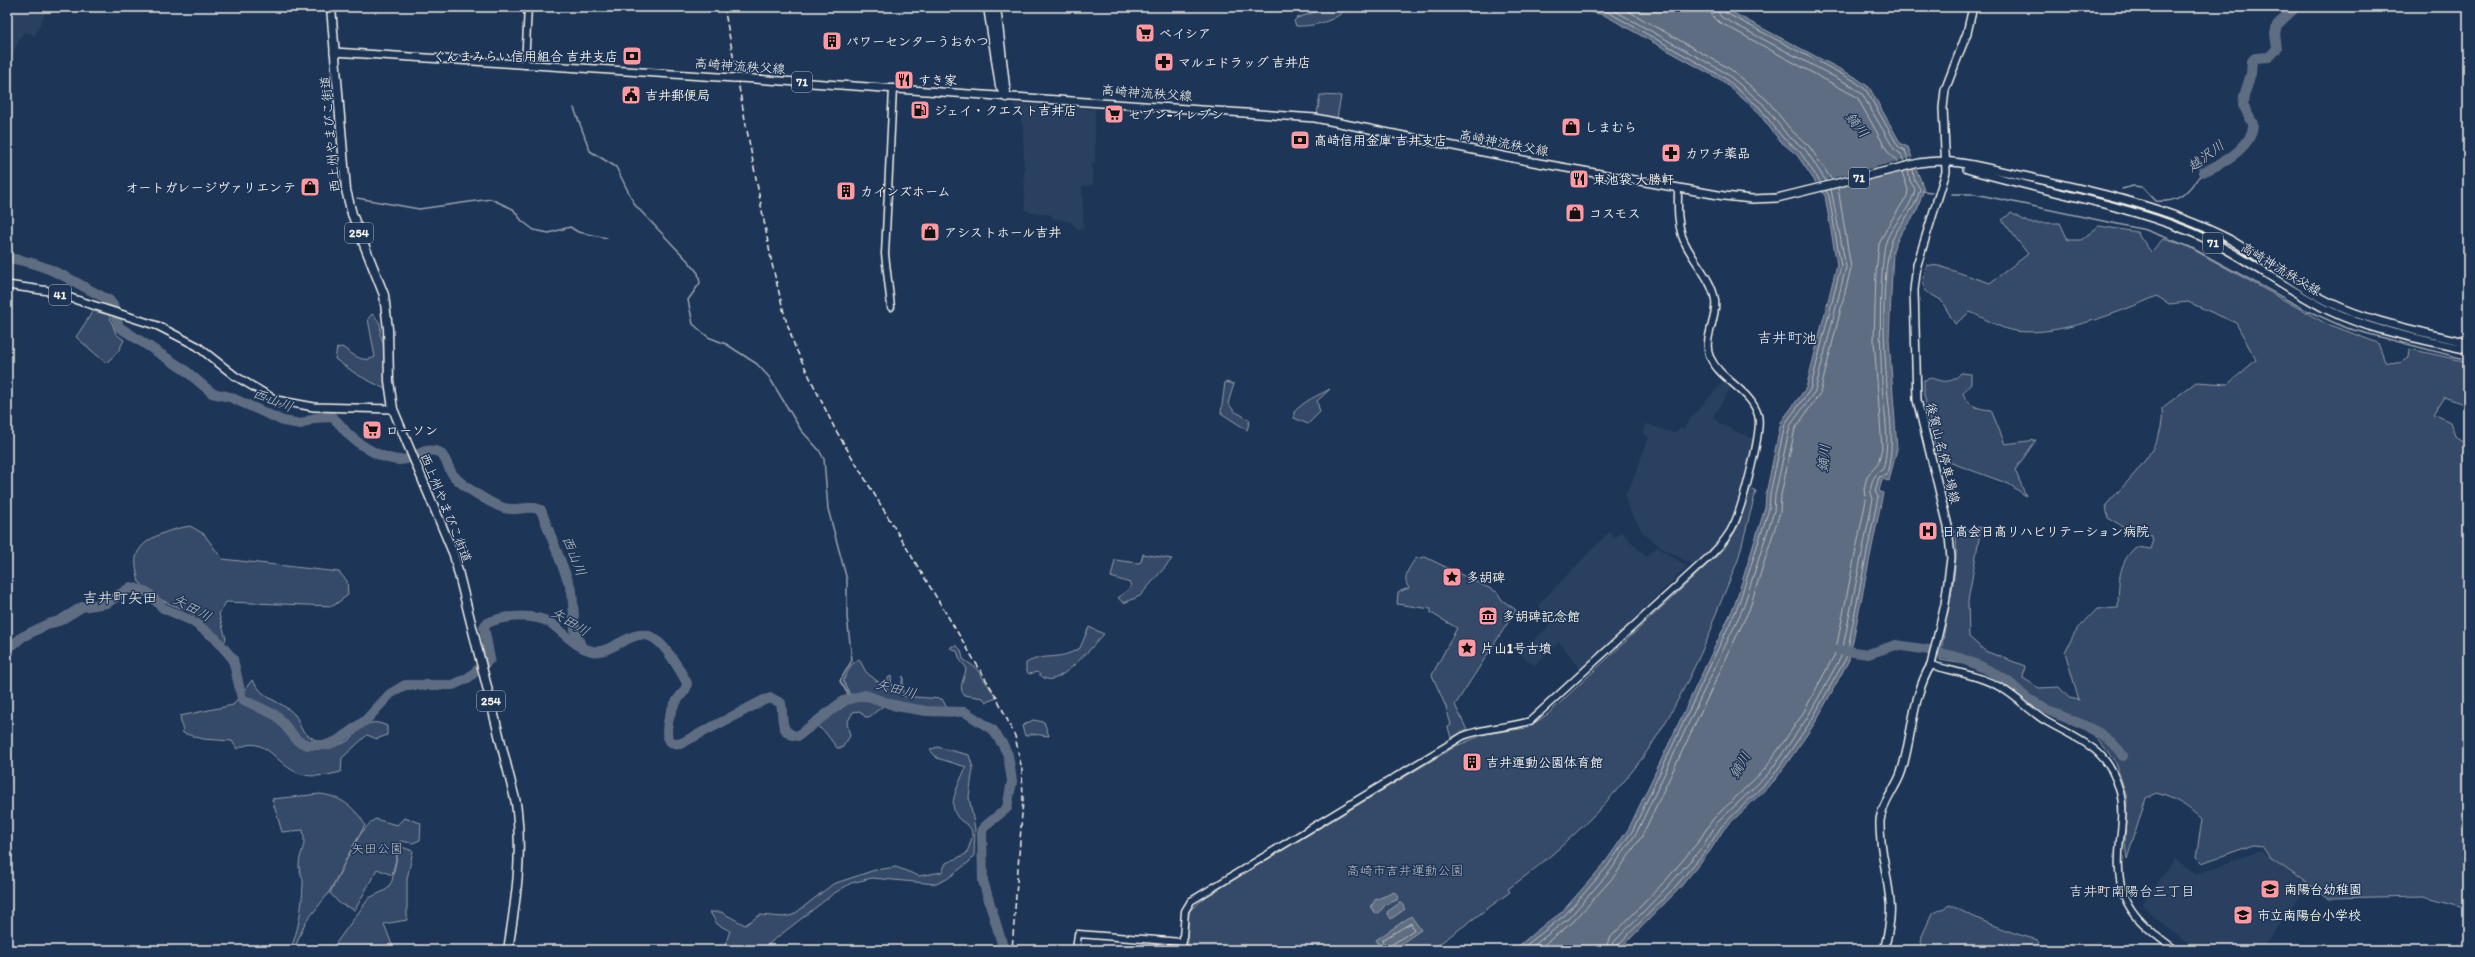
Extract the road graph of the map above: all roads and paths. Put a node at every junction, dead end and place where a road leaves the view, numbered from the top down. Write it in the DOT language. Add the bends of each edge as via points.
graph roads {
  1 [pos="331,7"];
  2 [pos="528,7"];
  3 [pos="988,7"];
  4 [pos="996,7"];
  5 [pos="1973,7"];
  6 [pos="334,52"];
  7 [pos="524,65"];
  8 [pos="893,88"];
  9 [pos="1006,98"];
  10 [pos="1946,162"];
  11 [pos="1678,188"];
  12 [pos="7,285"];
  13 [pos="891,307"];
  14 [pos="2468,343"];
  15 [pos="2468,350"];
  16 [pos="393,409"];
  17 [pos="1931,665"];
  18 [pos="1182,942"];
  19 [pos="508,950"];
  20 [pos="1076,950"];
  21 [pos="1182,950"];
  22 [pos="1884,950"];
  23 [pos="2176,950"];
  1 -- 6 [label="highway, 西上州やまびこ街道 / 254"];
  2 -- 7 [label="street"];
  3 -- 9 [label="highway" via="1000,86"];
  4 -- 9 [label="highway" via="1007,85"];
  5 -- 10 [label="main road, 後賀山名停車場線" via="1944,96"];
  6 -- 7 [label="main road, 高崎神流秩父線 / 71"];
  6 -- 16 [label="highway, 西上州やまびこ街道 / 254" via="346,190 352,214 377,273 387,308 389,381"];
  7 -- 8 [label="main road, 高崎神流秩父線 / 71"];
  8 -- 9 [label="main road, 高崎神流秩父線 / 71"];
  8 -- 13 [label="street" via="885,254"];
  9 -- 11 [label="main road, 高崎神流秩父線 / 71" via="1138,104 1316,118"];
  10 -- 11 [label="main road, 高崎神流秩父線 / 71" via="1919,162 1777,198 1752,199"];
  10 -- 14 [label="main road, 高崎神流秩父線 / 71" via="2071,187 2149,207 2230,240 2293,282 2329,302 2378,320"];
  10 -- 15 [label="main road, 高崎神流秩父線 / 71" via="2142,214 2188,231 2220,247 2289,290 2330,311 2376,327"];
  10 -- 17 [label="main road, 後賀山名停車場線" via="1942,188 1917,265 1914,290 1917,400 1948,526 1951,558 1945,604"];
  11 -- 18 [label="street" via="1678,215 1683,237 1712,288 1715,302 1709,355 1714,364 1750,401 1758,415 1758,432 1739,512 1728,536 1704,562 1530,721 1463,736 1229,876 1186,905"];
  12 -- 16 [label="main road, 41" via="49,291 158,326 185,338 251,386 276,400 314,407"];
  16 -- 19 [label="highway, 西上州やまびこ街道 / 254" via="454,554 516,803 520,843 519,878"];
  17 -- 22 [label="main road, 後賀山名停車場線" via="1914,717 1900,777 1880,818 1880,842 1891,903"];
  17 -- 23 [label="street" via="1983,680 2003,689 2045,720 2087,742 2102,756 2120,792 2122,817 2118,873 2123,898 2141,923"];
  18 -- 20 [label="street" via="1078,934"];
  18 -- 21 [label="street"];
}
